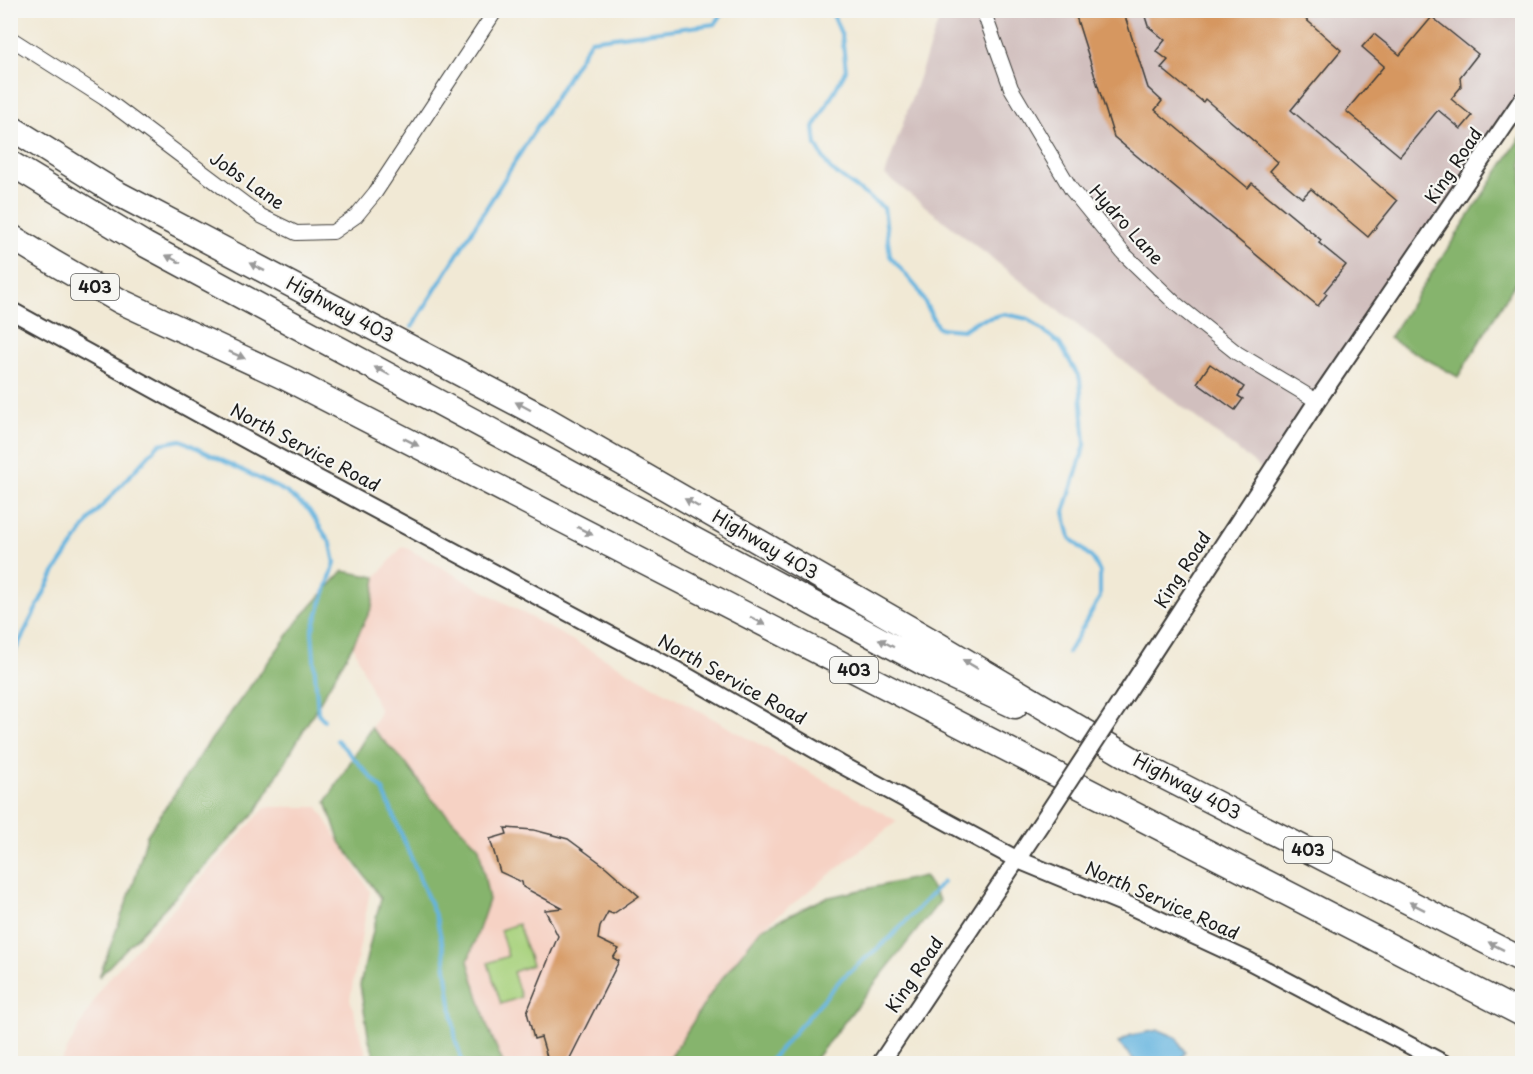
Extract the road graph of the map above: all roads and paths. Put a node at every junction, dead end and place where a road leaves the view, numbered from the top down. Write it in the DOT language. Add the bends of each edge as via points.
graph roads {
  1 [pos="496,10"];
  2 [pos="983,10"];
  3 [pos="10,38"];
  4 [pos="1522,100"];
  5 [pos="10,127"];
  6 [pos="10,163"];
  7 [pos="10,218"];
  8 [pos="10,236"];
  9 [pos="10,310"];
  10 [pos="183,331"];
  11 [pos="1317,401"];
  12 [pos="1147,768"];
  13 [pos="1016,859"];
  14 [pos="1522,960"];
  15 [pos="1522,1014"];
  16 [pos="880,1064"];
  17 [pos="1445,1064"];
  1 -- 3 [label="street, Jobs Lane" via="375,193 356,216 333,232 296,233 261,216 104,98"];
  2 -- 11 [label="street, Hydro Lane" via="1011,88 1071,189 1124,254 1176,304 1237,353"];
  4 -- 11 [label="street, King Road"];
  12 -- 5 [label="highway, Highway 403 / 403, one-way" via="537,414 113,191"];
  12 -- 6 [label="highway, one-way" via="919,660 157,250"];
  7 -- 10 [label="highway"];
  8 -- 10 [label="highway, 403" via="120,301"];
  9 -- 13 [label="street, North Service Road"];
  10 -- 15 [label="highway, 403, one-way" via="286,378"];
  11 -- 13 [label="street, King Road, bridge"];
  14 -- 12 [label="highway, Highway 403 / 403, one-way"];
  13 -- 16 [label="street, King Road"];
  13 -- 17 [label="street, North Service Road" via="1249,961"];
}
